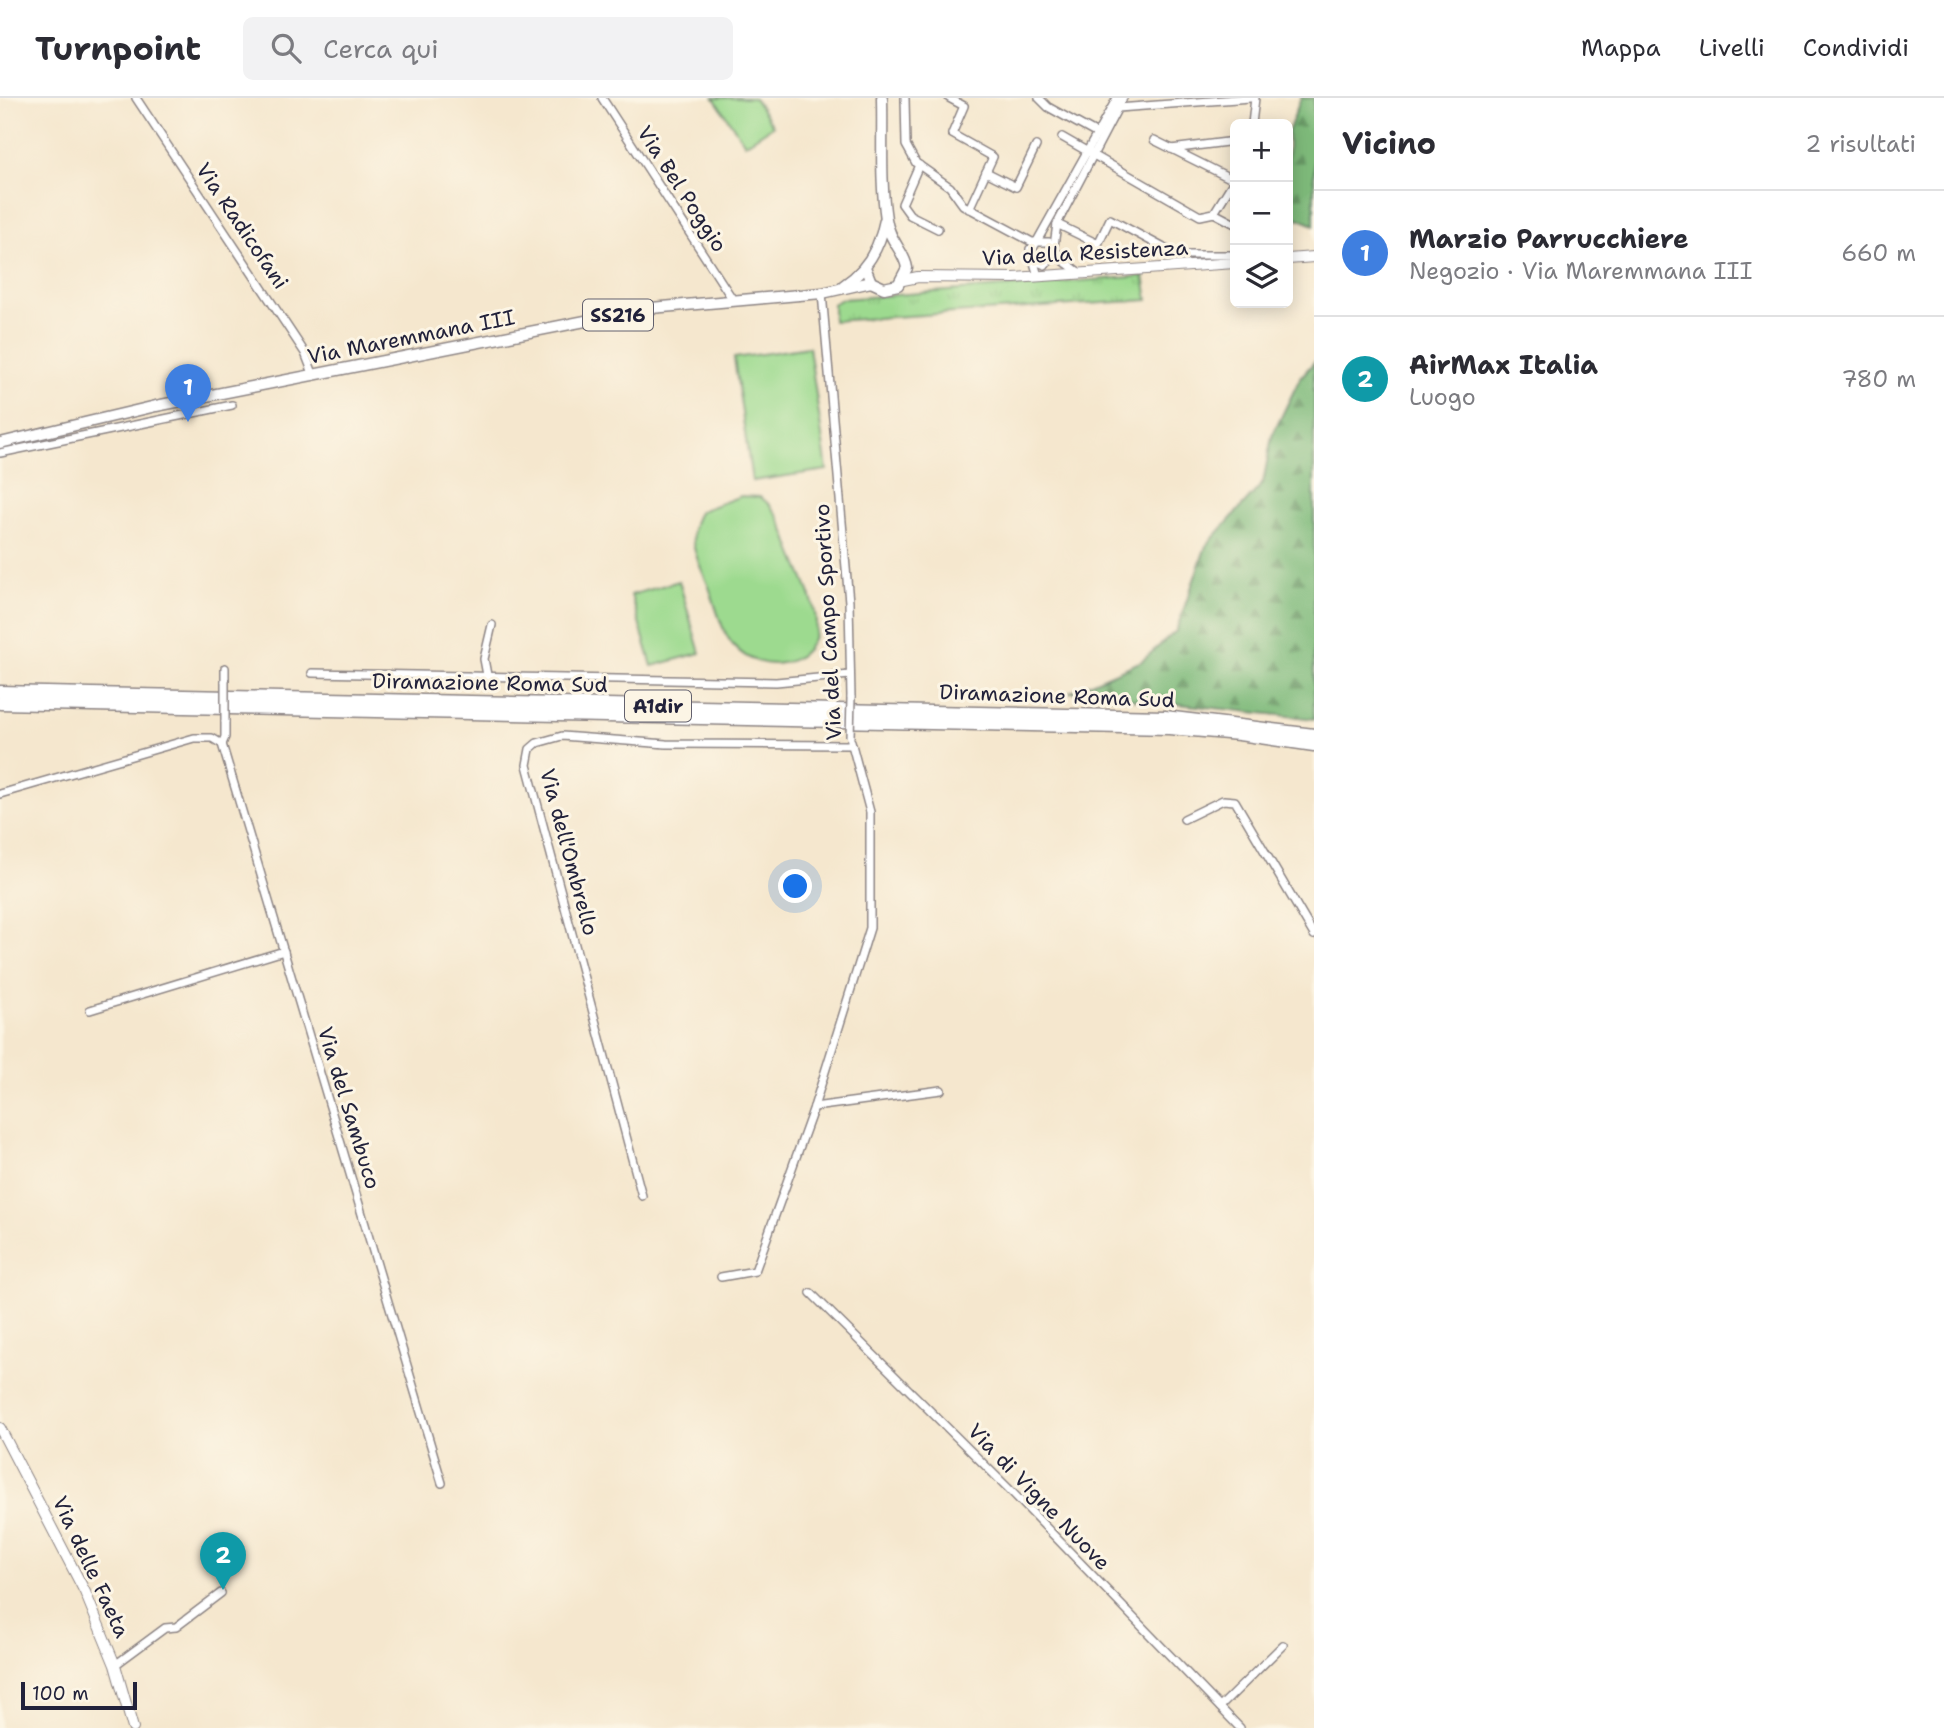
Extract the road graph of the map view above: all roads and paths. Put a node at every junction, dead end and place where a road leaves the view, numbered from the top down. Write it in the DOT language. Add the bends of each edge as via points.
graph roads {
  1 [pos="136,98"];
  2 [pos="602,98"];
  3 [pos="881,98"];
  4 [pos="905,98"];
  5 [pos="950,98"];
  6 [pos="1039,98"];
  7 [pos="1117,98"];
  8 [pos="1123,98"];
  9 [pos="1252,98"];
  10 [pos="1115,108"];
  11 [pos="1252,119"];
  12 [pos="1097,134"];
  13 [pos="1062,137"];
  14 [pos="1154,140"];
  15 [pos="1230,142"];
  16 [pos="1036,146"];
  17 [pos="1171,149"];
  18 [pos="1091,153"];
  19 [pos="919,166"];
  20 [pos="986,172"];
  21 [pos="1230,178"];
  22 [pos="1234,182"];
  23 [pos="969,209"];
  24 [pos="1214,213"];
  25 [pos="886,217"];
  26 [pos="1230,221"];
  27 [pos="1057,224"];
  28 [pos="937,229"];
  29 [pos="1022,237"];
  30 [pos="1037,242"];
  31 [pos="876,249"];
  32 [pos="897,250"];
  33 [pos="1055,251"];
  34 [pos="1230,255"];
  35 [pos="1032,256"];
  36 [pos="1314,257"];
  37 [pos="1293,259"];
  38 [pos="1230,263"];
  39 [pos="907,264"];
  40 [pos="865,267"];
  41 [pos="1081,273"];
  42 [pos="1052,275"];
  43 [pos="1038,276"];
  44 [pos="938,277"];
  45 [pos="1014,278"];
  46 [pos="903,280"];
  47 [pos="871,282"];
  48 [pos="828,292"];
  49 [pos="733,300"];
  50 [pos="314,376"];
  51 [pos="232,405"];
  52 [pos="0,443"];
  53 [pos="0,453"];
  54 [pos="492,625"];
  55 [pos="225,668"];
  56 [pos="312,673"];
  57 [pos="486,675"];
  58 [pos="850,675"];
  59 [pos="0,692"];
  60 [pos="0,703"];
  61 [pos="1314,735"];
  62 [pos="851,741"];
  63 [pos="222,744"];
  64 [pos="1314,745"];
  65 [pos="0,794"];
  66 [pos="1184,819"];
  67 [pos="1314,935"];
  68 [pos="284,951"];
  69 [pos="90,1010"];
  70 [pos="941,1090"];
  71 [pos="814,1107"];
  72 [pos="642,1196"];
  73 [pos="721,1277"];
  74 [pos="811,1293"];
  75 [pos="0,1428"];
  76 [pos="442,1483"];
  77 [pos="221,1593"];
  78 [pos="1283,1645"];
  79 [pos="115,1665"];
  80 [pos="1220,1707"];
  81 [pos="133,1728"];
  82 [pos="1240,1728"];
  1 -- 50 [label="street, Via Radicofani" via="299,343"];
  2 -- 49 [label="street, Via Bel Poggio"];
  3 -- 25 [label="main road"];
  4 -- 19 [label="street" via="906,145"];
  5 -- 20 [label="street" via="964,106 952,134 993,157"];
  6 -- 12 [label="street"];
  7 -- 10 [label="street"];
  8 -- 10 [label="street"];
  9 -- 10 [label="street"];
  9 -- 11 [label="street"];
  10 -- 12 [label="street"];
  10 -- 18 [label="street"];
  12 -- 18 [label="street"];
  13 -- 18 [label="street"];
  14 -- 17 [label="street"];
  15 -- 17 [label="street"];
  16 -- 20 [label="street" via="1016,187"];
  17 -- 21 [label="street"];
  18 -- 24 [label="street" via="1200,216"];
  18 -- 27 [label="street"];
  18 -- 30 [label="street"];
  19 -- 23 [label="street" via="950,187"];
  19 -- 28 [label="street" via="903,206 910,215"];
  20 -- 23 [label="street"];
  22 -- 24 [label="street"];
  23 -- 29 [label="street"];
  24 -- 26 [label="street"];
  25 -- 31 [label="main road"];
  25 -- 32 [label="main road"];
  27 -- 33 [label="street"];
  27 -- 34 [label="street" via="1098,244 1110,219 1177,256"];
  29 -- 30 [label="street"];
  29 -- 35 [label="street"];
  30 -- 33 [label="street" via="1047,241"];
  30 -- 35 [label="street"];
  31 -- 32 [label="main road"];
  31 -- 40 [label="main road"];
  32 -- 39 [label="main road"];
  33 -- 35 [label="street" via="1045,265"];
  33 -- 41 [label="street"];
  33 -- 42 [label="street"];
  35 -- 43 [label="street"];
  35 -- 45 [label="street"];
  36 -- 37 [label="street"];
  38 -- 41 [label="street, Via della Resistenza"];
  39 -- 44 [label="street, Via della Resistenza"];
  39 -- 46 [label="main road"];
  40 -- 47 [label="main road"];
  40 -- 48 [label="main road"];
  41 -- 42 [label="street, Via della Resistenza"];
  42 -- 43 [label="street, Via della Resistenza"];
  43 -- 45 [label="street, Via della Resistenza"];
  44 -- 45 [label="street, Via della Resistenza"];
  44 -- 46 [label="street, Via della Resistenza"];
  46 -- 47 [label="main road, Via Maremmana III / SS216" via="891,288"];
  47 -- 48 [label="main road, Via Maremmana III / SS216"];
  48 -- 49 [label="main road, Via Maremmana III / SS216"];
  48 -- 58 [label="street, Via del Campo Sportivo"];
  49 -- 50 [label="main road, Via Maremmana III / SS216" via="651,308"];
  50 -- 52 [label="main road, Via Maremmana III / SS216"];
  51 -- 53 [label="street"];
  54 -- 57 [label="street" via="484,659"];
  55 -- 63 [label="street, bridge"];
  56 -- 57 [label="street"];
  57 -- 58 [label="street" via="776,682"];
  58 -- 62 [label="street, Via del Campo Sportivo, bridge"];
  59 -- 61 [label="highway, Diramazione Roma Sud / A1dir" via="1165,717"];
  60 -- 64 [label="highway, Diramazione Roma Sud / A1dir" via="1169,728"];
  62 -- 71 [label="street, Via del Campo Sportivo" via="870,812 872,916"];
  62 -- 72 [label="street, Via dell'Ombrello" via="666,744 562,736 543,739 530,749 527,765"];
  63 -- 65 [label="street" via="212,737 194,738"];
  63 -- 68 [label="street, Via del Sambuco"];
  66 -- 67 [label="street" via="1223,800 1234,801"];
  68 -- 69 [label="street"];
  68 -- 76 [label="street, Via del Sambuco"];
  70 -- 71 [label="street"];
  71 -- 73 [label="street, Via del Campo Sportivo" via="755,1271"];
  74 -- 80 [label="street, Via di Vigne Nuove"];
  75 -- 79 [label="street, Via delle Faeta" via="85,1592"];
  77 -- 79 [label="street"];
  78 -- 80 [label="street"];
  79 -- 81 [label="street, Via delle Faeta"];
  80 -- 82 [label="street, Via di Vigne Nuove"];
}
